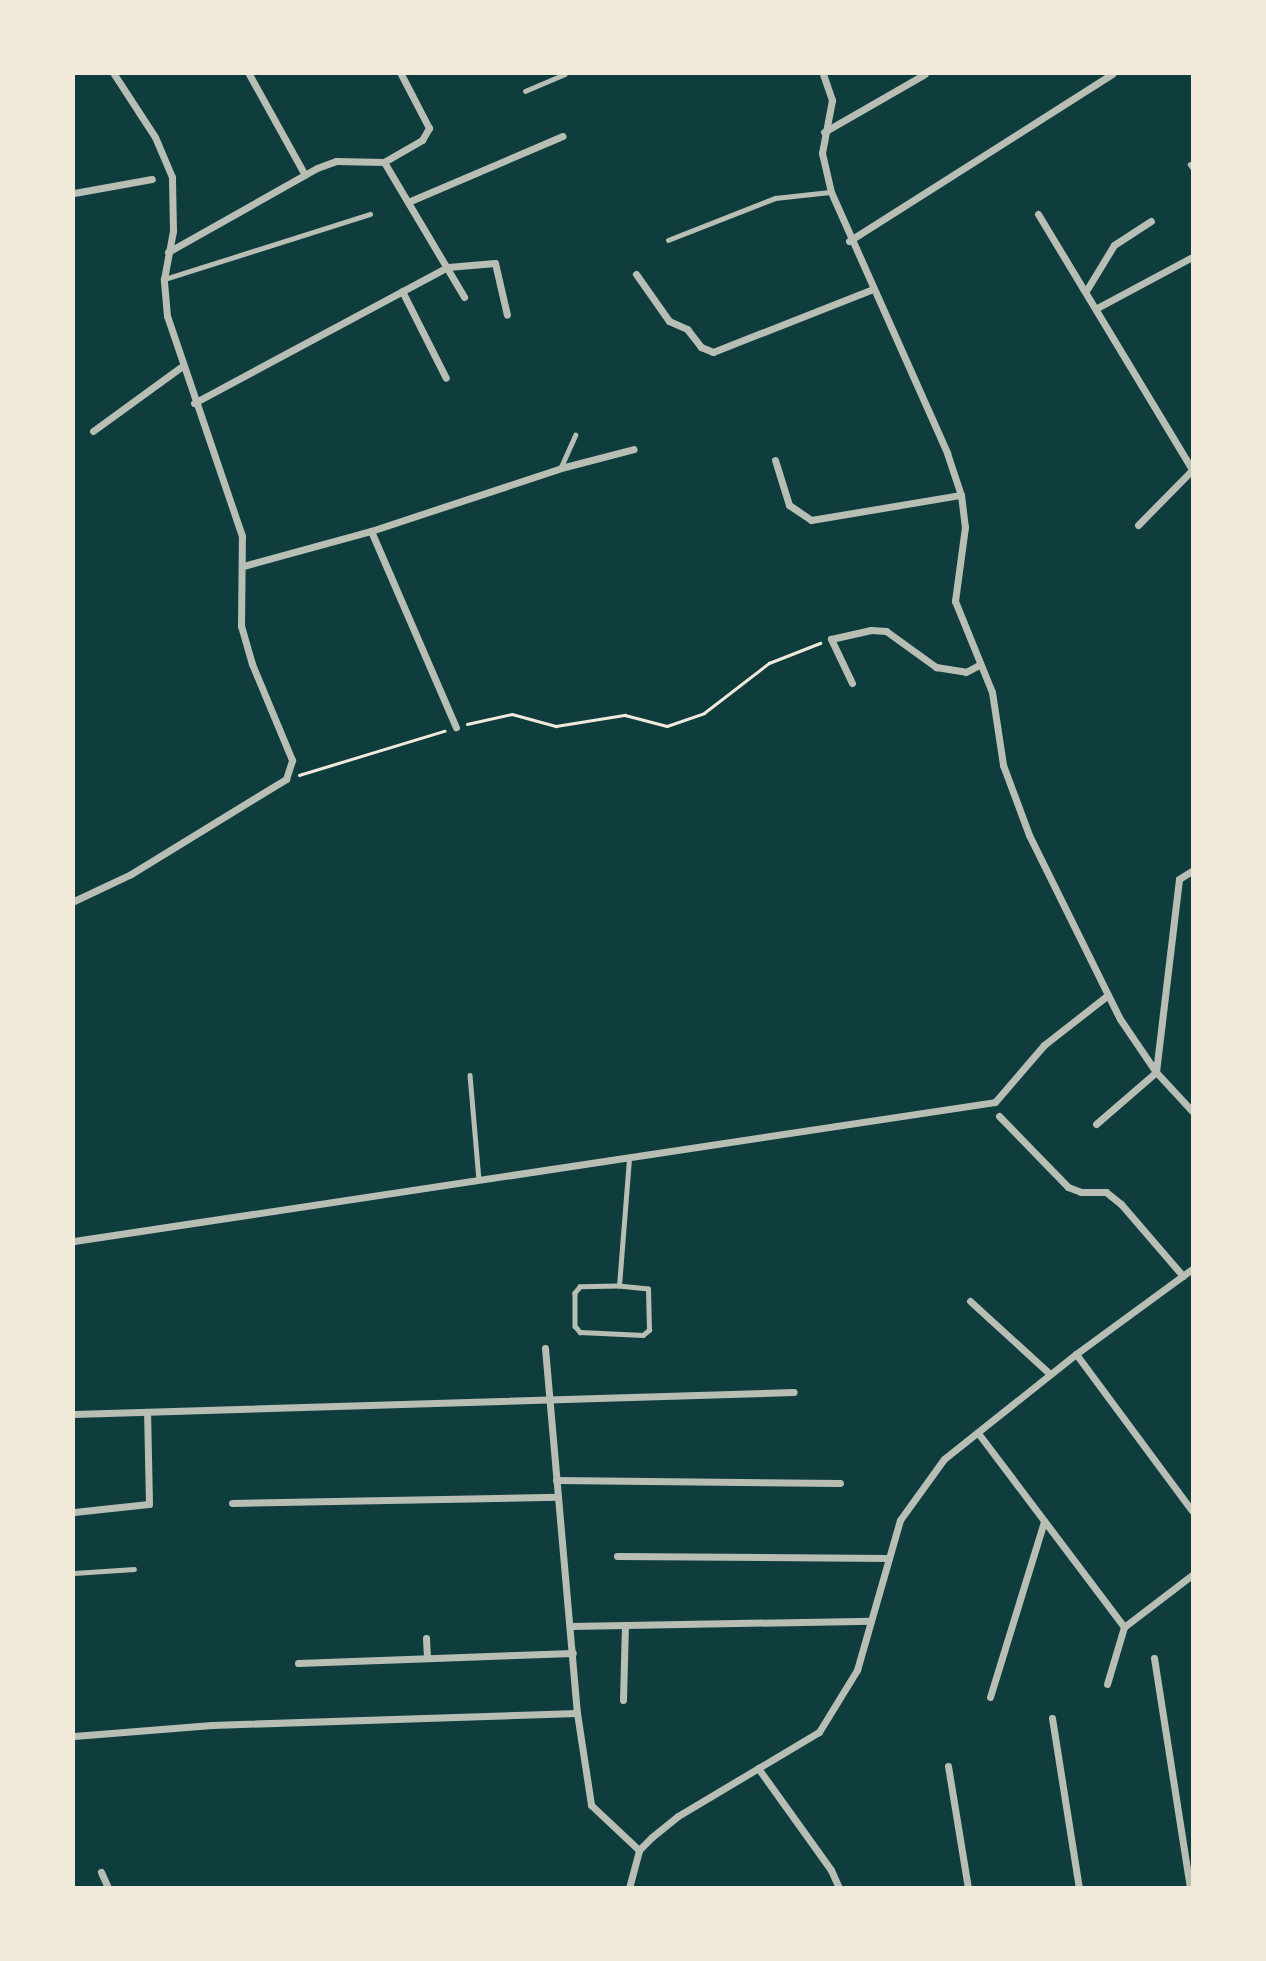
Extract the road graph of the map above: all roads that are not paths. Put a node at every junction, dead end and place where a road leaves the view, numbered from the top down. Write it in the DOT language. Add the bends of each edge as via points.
graph roads {
  1 [pos="114,74"];
  2 [pos="249,74"];
  3 [pos="401,74"];
  4 [pos="565,74"];
  5 [pos="822,74"];
  6 [pos="925,74"];
  7 [pos="1112,74"];
  8 [pos="525,91"];
  9 [pos="824,132"];
  10 [pos="563,136"];
  11 [pos="384,162"];
  12 [pos="305,175"];
  13 [pos="152,179"];
  14 [pos="831,192"];
  15 [pos="74,193"];
  16 [pos="408,202"];
  17 [pos="370,214"];
  18 [pos="1038,214"];
  19 [pos="1151,221"];
  20 [pos="668,240"];
  21 [pos="849,241"];
  22 [pos="168,251"];
  23 [pos="1192,257"];
  24 [pos="448,267"];
  25 [pos="636,274"];
  26 [pos="164,279"];
  27 [pos="873,289"];
  28 [pos="402,291"];
  29 [pos="1086,291"];
  30 [pos="464,297"];
  31 [pos="1097,308"];
  32 [pos="507,316"];
  33 [pos="181,368"];
  34 [pos="446,378"];
  35 [pos="194,403"];
  36 [pos="93,432"];
  37 [pos="575,435"];
  38 [pos="634,449"];
  39 [pos="775,460"];
  40 [pos="561,468"];
  41 [pos="1192,469"];
  42 [pos="961,495"];
  43 [pos="1138,524"];
  44 [pos="371,531"];
  45 [pos="243,566"];
  46 [pos="979,665"];
  47 [pos="852,683"];
  48 [pos="456,727"];
  49 [pos="1192,871"];
  50 [pos="74,901"];
  51 [pos="1108,995"];
  52 [pos="1156,1072"];
  53 [pos="470,1075"];
  54 [pos="1192,1111"];
  55 [pos="999,1116"];
  56 [pos="1096,1124"];
  57 [pos="629,1157"];
  58 [pos="479,1180"];
  59 [pos="74,1241"];
  60 [pos="1192,1269"];
  61 [pos="1183,1276"];
  62 [pos="619,1286"];
  63 [pos="970,1301"];
  64 [pos="545,1348"];
  65 [pos="1076,1354"];
  66 [pos="1050,1374"];
  67 [pos="794,1392"];
  68 [pos="550,1400"];
  69 [pos="147,1412"];
  70 [pos="74,1414"];
  71 [pos="978,1433"];
  72 [pos="556,1480"];
  73 [pos="840,1483"];
  74 [pos="558,1497"];
  75 [pos="232,1503"];
  76 [pos="1192,1511"];
  77 [pos="74,1512"];
  78 [pos="1044,1521"];
  79 [pos="617,1556"];
  80 [pos="889,1558"];
  81 [pos="134,1569"];
  82 [pos="74,1573"];
  83 [pos="1192,1575"];
  84 [pos="871,1621"];
  85 [pos="625,1625"];
  86 [pos="570,1626"];
  87 [pos="1124,1627"];
  88 [pos="426,1638"];
  89 [pos="573,1653"];
  90 [pos="427,1658"];
  91 [pos="1154,1658"];
  92 [pos="298,1663"];
  93 [pos="1107,1684"];
  94 [pos="990,1697"];
  95 [pos="622,1700"];
  96 [pos="577,1713"];
  97 [pos="1052,1718"];
  98 [pos="74,1736"];
  99 [pos="948,1766"];
  100 [pos="758,1768"];
  101 [pos="639,1850"];
  102 [pos="101,1872"];
  103 [pos="108,1888"];
  104 [pos="629,1888"];
  105 [pos="839,1888"];
  106 [pos="968,1888"];
  107 [pos="1079,1888"];
  108 [pos="1190,1888"];
  1 -- 22 [label="street" via="155,136 172,177 173,231"];
  2 -- 12 [label="street"];
  3 -- 11 [label="street" via="429,132"];
  4 -- 8 [label="lane"];
  5 -- 9 [label="street" via="832,100"];
  6 -- 9 [label="street"];
  7 -- 21 [label="street"];
  9 -- 14 [label="street" via="822,153"];
  10 -- 16 [label="street"];
  11 -- 12 [label="street" via="336,161"];
  11 -- 16 [label="street"];
  12 -- 22 [label="street"];
  13 -- 15 [label="street"];
  14 -- 20 [label="lane" via="775,198"];
  14 -- 21 [label="street"];
  16 -- 24 [label="street"];
  17 -- 26 [label="lane"];
  18 -- 29 [label="street"];
  19 -- 29 [label="street" via="1114,245"];
  21 -- 27 [label="street"];
  22 -- 26 [label="street"];
  23 -- 31 [label="street"];
  24 -- 28 [label="street"];
  24 -- 30 [label="street"];
  24 -- 32 [label="street" via="495,262"];
  25 -- 27 [label="street" via="669,321 687,329 713,352"];
  26 -- 33 [label="street" via="167,316"];
  27 -- 42 [label="street" via="947,453"];
  28 -- 34 [label="street"];
  28 -- 35 [label="street"];
  29 -- 31 [label="street"];
  31 -- 41 [label="street"];
  33 -- 35 [label="street"];
  33 -- 36 [label="street"];
  35 -- 45 [label="street" via="242,536"];
  37 -- 40 [label="lane"];
  38 -- 40 [label="street"];
  39 -- 42 [label="street" via="789,505 811,520"];
  40 -- 44 [label="street"];
  41 -- 43 [label="street"];
  42 -- 46 [label="street" via="965,527 955,601"];
  44 -- 45 [label="street"];
  44 -- 48 [label="street"];
  45 -- 50 [label="street" via="241,626 292,760 286,779 155,861"];
  46 -- 47 [label="street" via="966,671 936,667 886,631 831,639"];
  46 -- 51 [label="street" via="992,692 1003,765 1029,835"];
  49 -- 52 [label="street" via="1180,879"];
  51 -- 52 [label="street"];
  51 -- 57 [label="street" via="1044,1045 995,1102"];
  52 -- 54 [label="street"];
  52 -- 56 [label="street"];
  53 -- 58 [label="lane"];
  55 -- 61 [label="street" via="1068,1187 1106,1192 1121,1204"];
  57 -- 58 [label="street"];
  57 -- 62 [label="lane"];
  58 -- 59 [label="street"];
  60 -- 61 [label="street"];
  61 -- 65 [label="street"];
  62 -- 62 [label="lane" via="580,1287 575,1293 575,1326 580,1332 647,1332 648,1289"];
  63 -- 66 [label="street"];
  64 -- 68 [label="street"];
  65 -- 66 [label="street"];
  65 -- 76 [label="street"];
  66 -- 71 [label="street"];
  67 -- 68 [label="street"];
  68 -- 69 [label="street"];
  68 -- 72 [label="street"];
  69 -- 70 [label="street"];
  69 -- 77 [label="street" via="149,1504"];
  71 -- 78 [label="street"];
  71 -- 80 [label="street" via="923,1482 900,1520"];
  72 -- 73 [label="street"];
  72 -- 74 [label="street"];
  74 -- 75 [label="street"];
  74 -- 86 [label="street"];
  78 -- 87 [label="street"];
  78 -- 94 [label="street"];
  79 -- 80 [label="street"];
  80 -- 84 [label="street"];
  81 -- 82 [label="lane"];
  83 -- 87 [label="street"];
  84 -- 85 [label="street"];
  84 -- 100 [label="street" via="857,1670 819,1731"];
  85 -- 86 [label="street"];
  85 -- 95 [label="street"];
  86 -- 89 [label="street"];
  87 -- 93 [label="street"];
  88 -- 90 [label="street"];
  89 -- 90 [label="street"];
  89 -- 96 [label="street"];
  90 -- 92 [label="street"];
  91 -- 108 [label="street"];
  96 -- 98 [label="street" via="212,1726"];
  96 -- 101 [label="street" via="591,1805"];
  97 -- 107 [label="street"];
  99 -- 106 [label="street"];
  100 -- 101 [label="street" via="678,1816"];
  100 -- 105 [label="street"];
  101 -- 104 [label="street"];
  102 -- 103 [label="street"];
}
